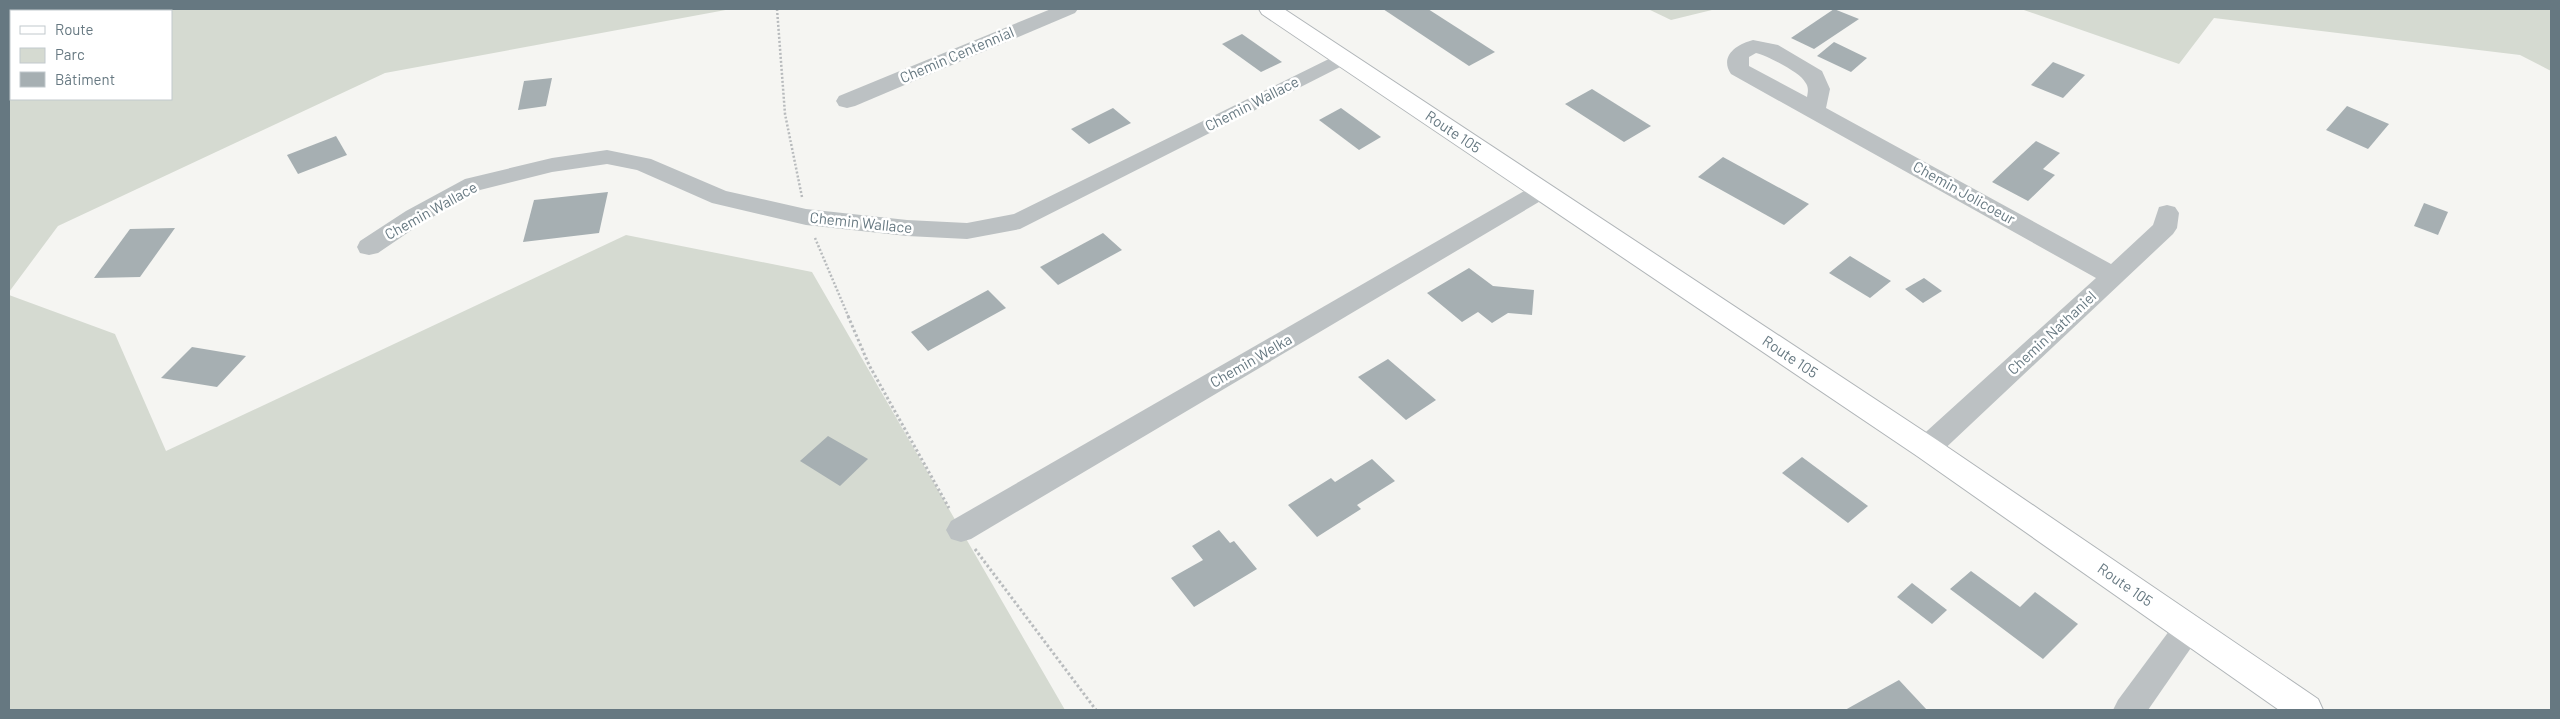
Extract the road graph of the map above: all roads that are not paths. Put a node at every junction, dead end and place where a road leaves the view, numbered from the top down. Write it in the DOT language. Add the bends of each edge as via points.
graph roads {
  1 [pos="1068,9"];
  2 [pos="1270,9"];
  3 [pos="1343,58"];
  4 [pos="847,101"];
  5 [pos="1815,110"];
  6 [pos="1540,191"];
  7 [pos="2167,213"];
  8 [pos="369,247"];
  9 [pos="2114,276"];
  10 [pos="1927,448"];
  11 [pos="961,530"];
  12 [pos="2189,629"];
  13 [pos="2129,710"];
  14 [pos="2306,710"];
  1 -- 4 [label="street, Chemin Centennial"];
  2 -- 3 [label="main road, Route 105"];
  3 -- 6 [label="main road, Route 105"];
  3 -- 8 [label="street, Chemin Wallace" via="1020,221 967,231 806,217 720,197 643,164 607,157 552,164 473,184"];
  5 -- 9 [label="street, Chemin Jolicoeur"];
  6 -- 10 [label="main road, Route 105"];
  6 -- 11 [label="street, Chemin Welka"];
  7 -- 9 [label="street, Chemin Nathaniel" via="2166,228"];
  9 -- 10 [label="street, Chemin Nathaniel"];
  10 -- 12 [label="main road, Route 105"];
  12 -- 13 [label="street"];
  12 -- 14 [label="main road, Route 105"];
}
